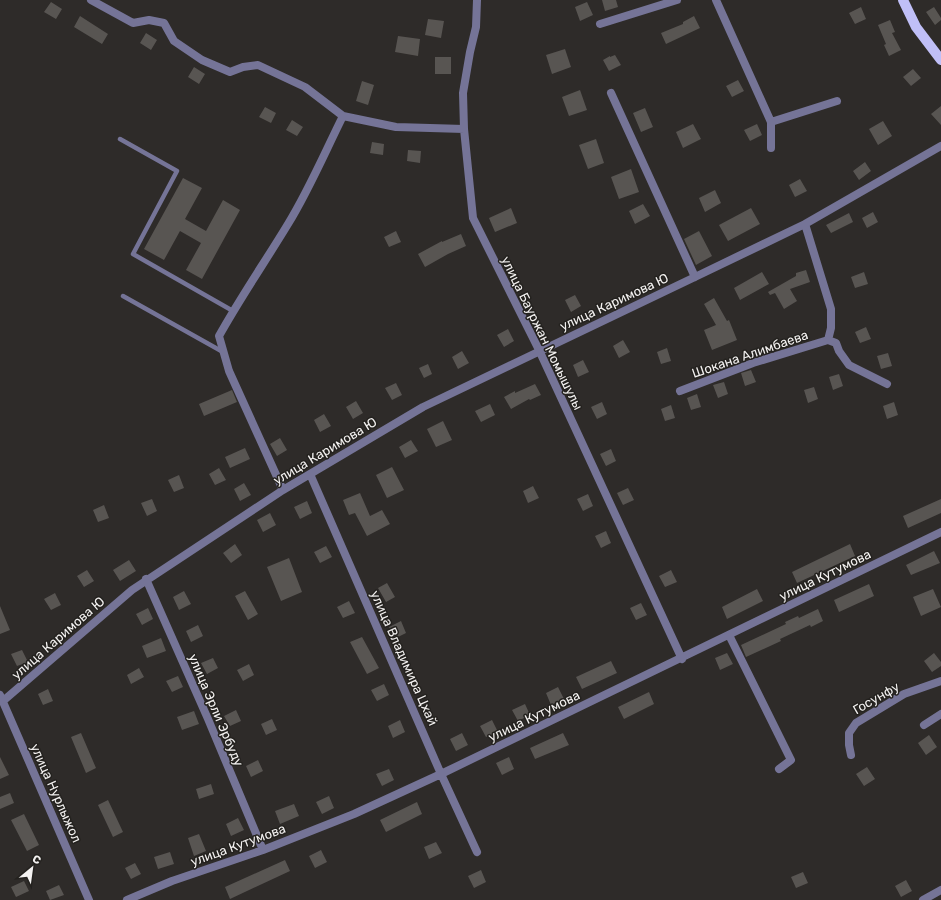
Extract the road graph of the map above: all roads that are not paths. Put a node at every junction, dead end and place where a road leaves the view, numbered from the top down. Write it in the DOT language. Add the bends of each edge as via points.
graph roads {
  1 [pos="91,0"];
  2 [pos="478,0"];
  3 [pos="677,0"];
  4 [pos="716,0"];
  5 [pos="903,0"];
  6 [pos="600,24"];
  7 [pos="941,60"];
  8 [pos="611,93"];
  9 [pos="837,101"];
  10 [pos="343,116"];
  11 [pos="771,122"];
  12 [pos="464,129"];
  13 [pos="120,139"];
  14 [pos="941,146"];
  15 [pos="771,148"];
  16 [pos="805,224"];
  17 [pos="695,277"];
  18 [pos="123,296"];
  19 [pos="232,311"];
  20 [pos="828,340"];
  21 [pos="539,350"];
  22 [pos="223,352"];
  23 [pos="887,384"];
  24 [pos="680,391"];
  25 [pos="310,474"];
  26 [pos="283,490"];
  27 [pos="941,532"];
  28 [pos="146,580"];
  29 [pos="729,635"];
  30 [pos="682,658"];
  31 [pos="941,681"];
  32 [pos="1,698"];
  33 [pos="941,714"];
  34 [pos="924,725"];
  35 [pos="851,755"];
  36 [pos="779,769"];
  37 [pos="441,774"];
  38 [pos="263,850"];
  39 [pos="477,852"];
  40 [pos="941,890"];
  41 [pos="89,900"];
  42 [pos="127,900"];
  43 [pos="923,900"];
  1 -- 10 [label="street" via="133,23 149,20 164,23 174,41 202,60 230,72 243,66 258,65 305,87"];
  2 -- 12 [label="street, улица Бауржан Момышулы" via="476,27 463,93"];
  3 -- 6 [label="street"];
  4 -- 11 [label="street"];
  5 -- 7 [label="main road" via="916,27"];
  8 -- 17 [label="street"];
  9 -- 11 [label="street"];
  10 -- 12 [label="street" via="396,127"];
  10 -- 19 [label="street" via="305,195"];
  11 -- 15 [label="street"];
  12 -- 21 [label="street, улица Бауржан Момышулы" via="473,218"];
  13 -- 19 [label="lane" via="178,171 133,254"];
  14 -- 16 [label="street, улица Каримова Ю"];
  16 -- 17 [label="street, улица Каримова Ю"];
  16 -- 20 [label="street, Шокана Алимбаева" via="831,309"];
  17 -- 21 [label="street, улица Каримова Ю"];
  18 -- 22 [label="lane"];
  19 -- 22 [label="street" via="219,336"];
  20 -- 23 [label="street, Шокана Алимбаева" via="836,343 849,365"];
  20 -- 24 [label="street, Шокана Алимбаева" via="753,363"];
  21 -- 25 [label="street, улица Каримова Ю" via="423,407"];
  21 -- 30 [label="street, улица Бауржан Момышулы"];
  22 -- 26 [label="street" via="229,371"];
  25 -- 26 [label="street, улица Каримова Ю"];
  25 -- 37 [label="street, улица Владимира Цхай"];
  26 -- 28 [label="street, улица Каримова Ю"];
  27 -- 29 [label="street, улица Кутумова"];
  28 -- 32 [label="street, улица Каримова Ю"];
  28 -- 38 [label="street, улица Эрли Эрбуду"];
  29 -- 30 [label="street, улица Кутумова"];
  29 -- 36 [label="street" via="791,760"];
  30 -- 37 [label="street, улица Кутумова"];
  31 -- 35 [label="street, Госунфу" via="904,694 856,722 849,733"];
  32 -- 41 [label="street, улица Нурлыжол"];
  33 -- 34 [label="street"];
  37 -- 38 [label="street, улица Кутумова" via="354,814"];
  37 -- 39 [label="street, улица Владимира Цхай"];
  38 -- 42 [label="street, улица Кутумова" via="172,881"];
  40 -- 43 [label="street"];
}
